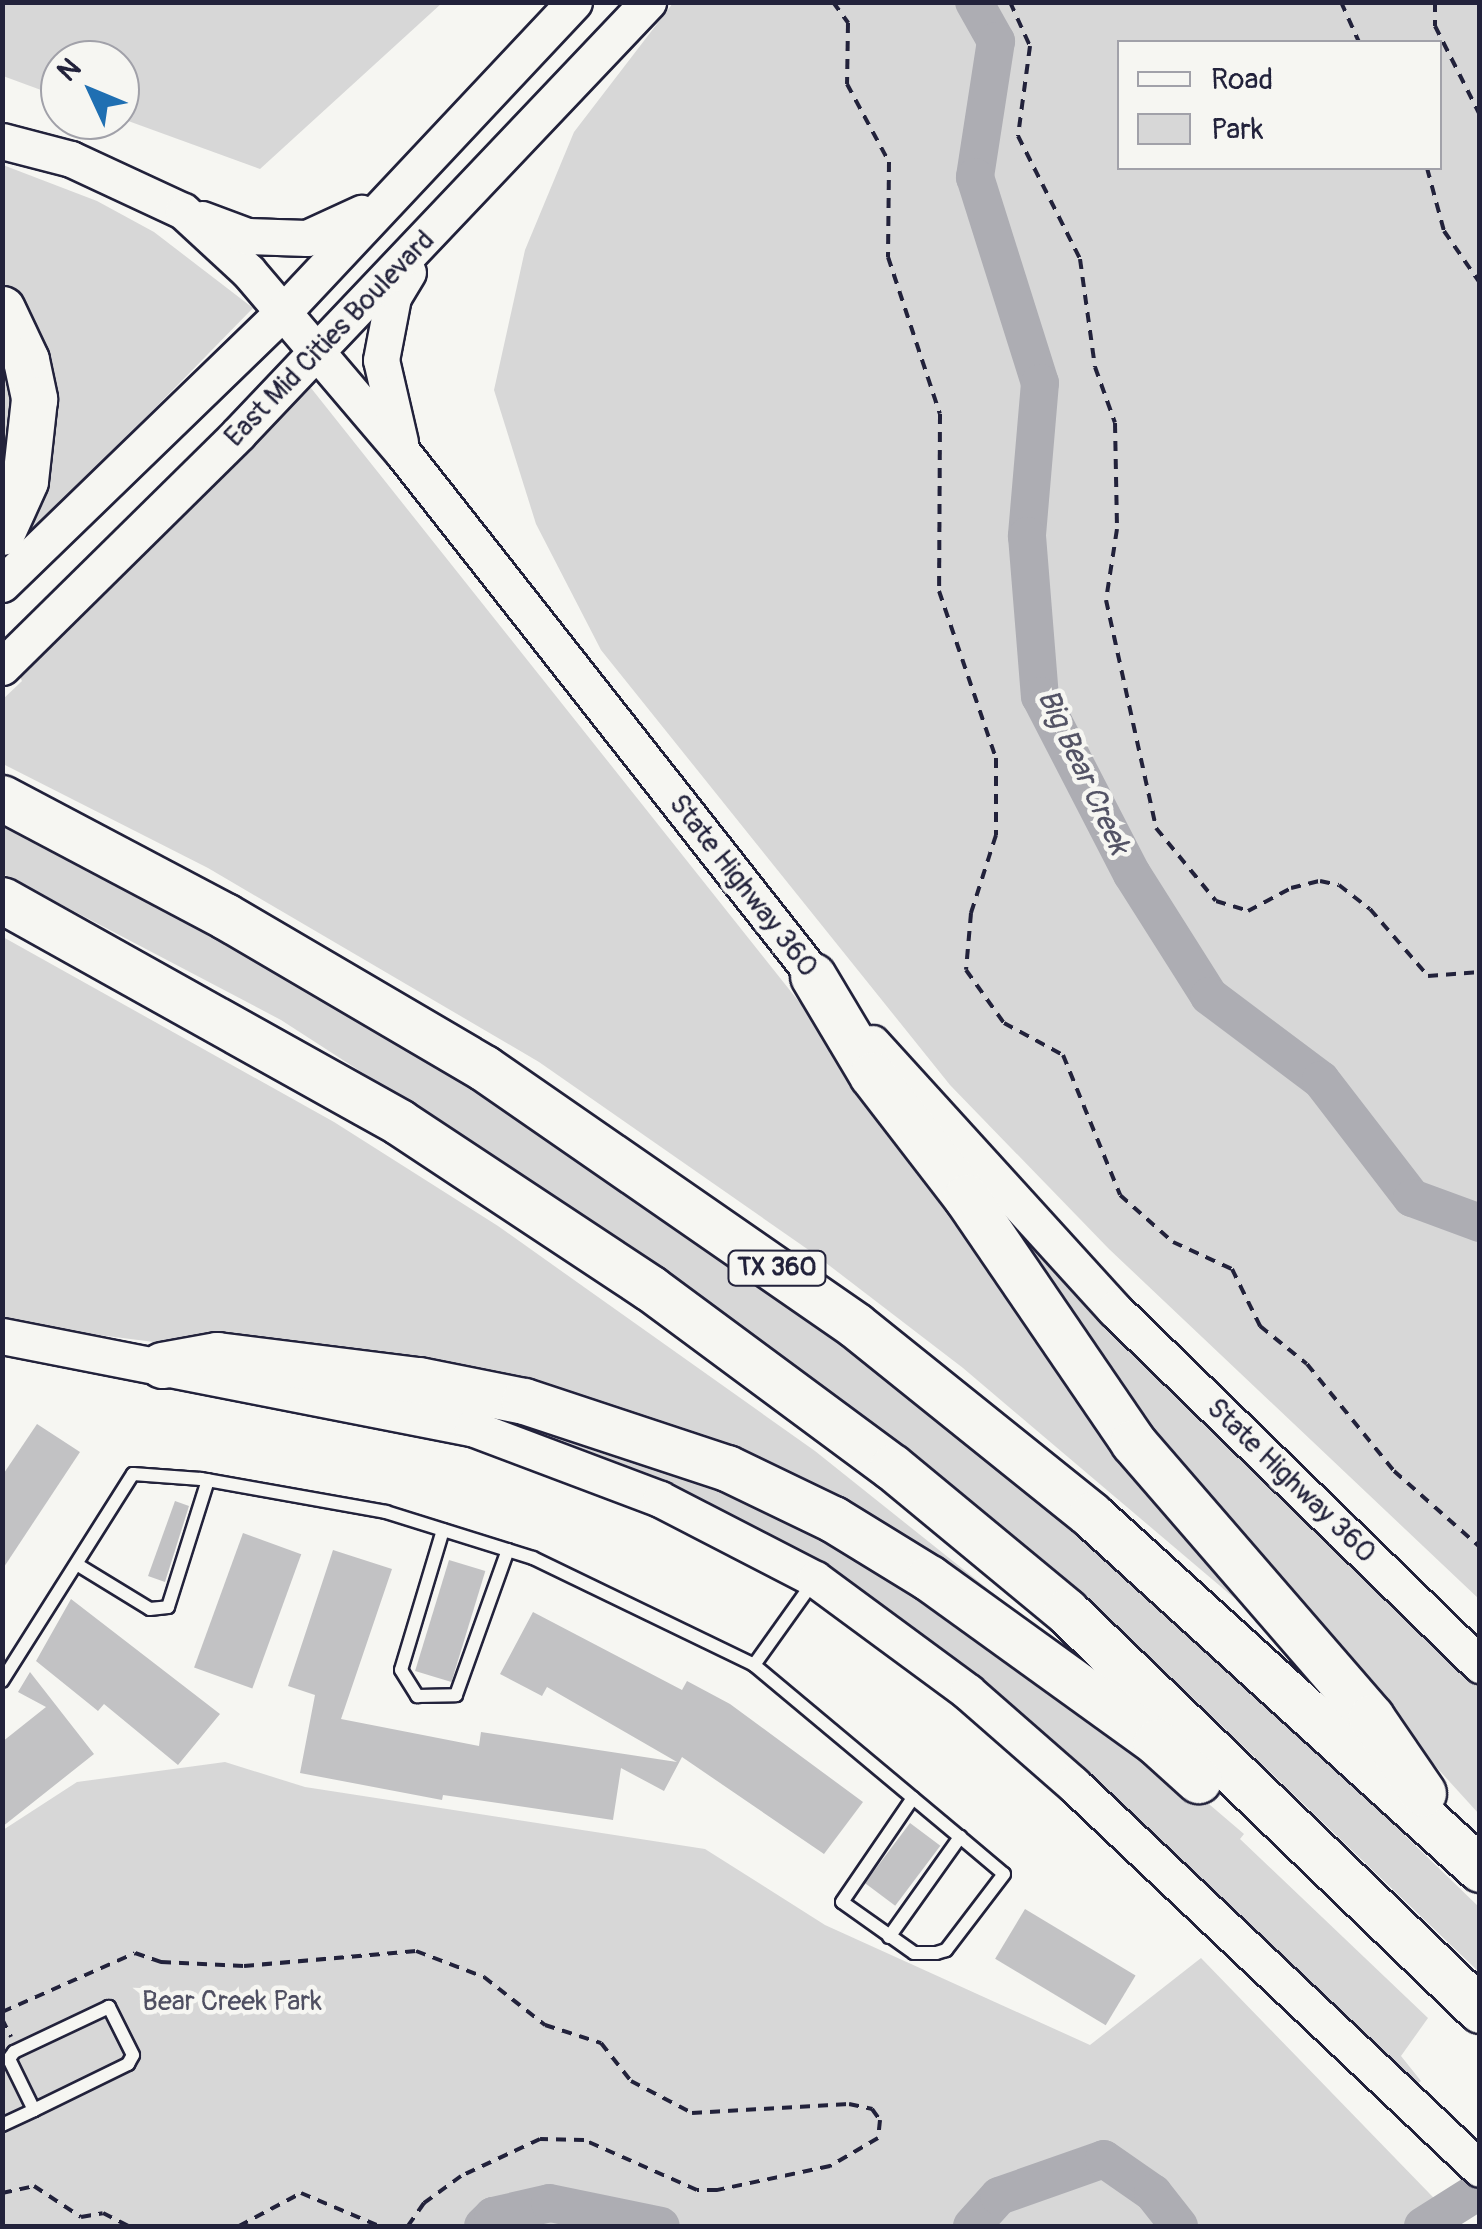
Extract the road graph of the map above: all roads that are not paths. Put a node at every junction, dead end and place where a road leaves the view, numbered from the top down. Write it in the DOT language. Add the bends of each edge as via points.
graph roads {
  1 [pos="574,2"];
  2 [pos="648,2"];
  3 [pos="452,133"];
  4 [pos="2,140"];
  5 [pos="183,211"];
  6 [pos="431,235"];
  7 [pos="2,308"];
  8 [pos="285,310"];
  9 [pos="317,353"];
  10 [pos="403,453"];
  11 [pos="2,532"];
  12 [pos="2,584"];
  13 [pos="5,665"];
  14 [pos="2,798"];
  15 [pos="2,900"];
  16 [pos="813,976"];
  17 [pos="2,1336"];
  18 [pos="162,1365"];
  19 [pos="208,1480"];
  20 [pos="443,1530"];
  21 [pos="508,1550"];
  22 [pos="78,1565"];
  23 [pos="815,1579"];
  24 [pos="754,1664"];
  25 [pos="1480,1664"];
  26 [pos="2,1682"];
  27 [pos="913,1798"];
  28 [pos="960,1837"];
  29 [pos="1473,1863"];
  30 [pos="889,1936"];
  31 [pos="1403,1938"];
  32 [pos="1474,2005"];
  33 [pos="34,2110"];
  34 [pos="2,2125"];
  35 [pos="1480,2169"];
  1 -- 3 [label="main road, East Mid Cities Boulevard"];
  2 -- 6 [label="main road, East Mid Cities Boulevard"];
  3 -- 5 [label="main road" via="357,216 326,234 247,236"];
  3 -- 8 [label="main road, East Mid Cities Boulevard"];
  4 -- 5 [label="main road, State Highway 360" via="71,160"];
  5 -- 8 [label="main road, State Highway 360"];
  6 -- 9 [label="main road, East Mid Cities Boulevard"];
  6 -- 10 [label="main road" via="393,297 384,326 383,385"];
  7 -- 11 [label="highway" via="26,360 34,399 25,481"];
  8 -- 9 [label="main road, State Highway 360"];
  8 -- 12 [label="main road, East Mid Cities Boulevard"];
  9 -- 10 [label="main road, State Highway 360"];
  9 -- 13 [label="main road, East Mid Cities Boulevard"];
  10 -- 16 [label="main road, State Highway 360"];
  14 -- 29 [label="highway, TX 360" via="392,1012 763,1258 1091,1514"];
  15 -- 31 [label="highway" via="399,1122 788,1388 1066,1611"];
  16 -- 25 [label="main road, State Highway 360" via="1114,1309"];
  16 -- 29 [label="highway" via="872,1075 966,1196 1133,1442 1372,1717"];
  17 -- 18 [label="main road"];
  18 -- 23 [label="main road" via="472,1428 660,1499"];
  18 -- 31 [label="highway" via="217,1355 419,1380 541,1406 727,1468 833,1519 1024,1642 1156,1742 1348,1915"];
  19 -- 20 [label="lane" via="386,1512"];
  19 -- 22 [label="lane" via="133,1474"];
  19 -- 22 [label="lane" via="168,1606 150,1609"];
  20 -- 21 [label="lane"];
  20 -- 21 [label="lane" via="402,1670 417,1696 456,1695"];
  21 -- 24 [label="lane"];
  22 -- 26 [label="lane"];
  23 -- 24 [label="lane"];
  23 -- 35 [label="main road" via="952,1680 1060,1773"];
  24 -- 27 [label="lane"];
  27 -- 28 [label="lane"];
  27 -- 30 [label="lane" via="842,1894 846,1907"];
  28 -- 30 [label="lane"];
  28 -- 30 [label="lane" via="1004,1874 1002,1881 946,1950 914,1953"];
  31 -- 32 [label="highway"];
  33 -- 33 [label="lane" via="10,2058 14,2052 110,2006 133,2055 128,2064"];
  33 -- 34 [label="lane"];
}
